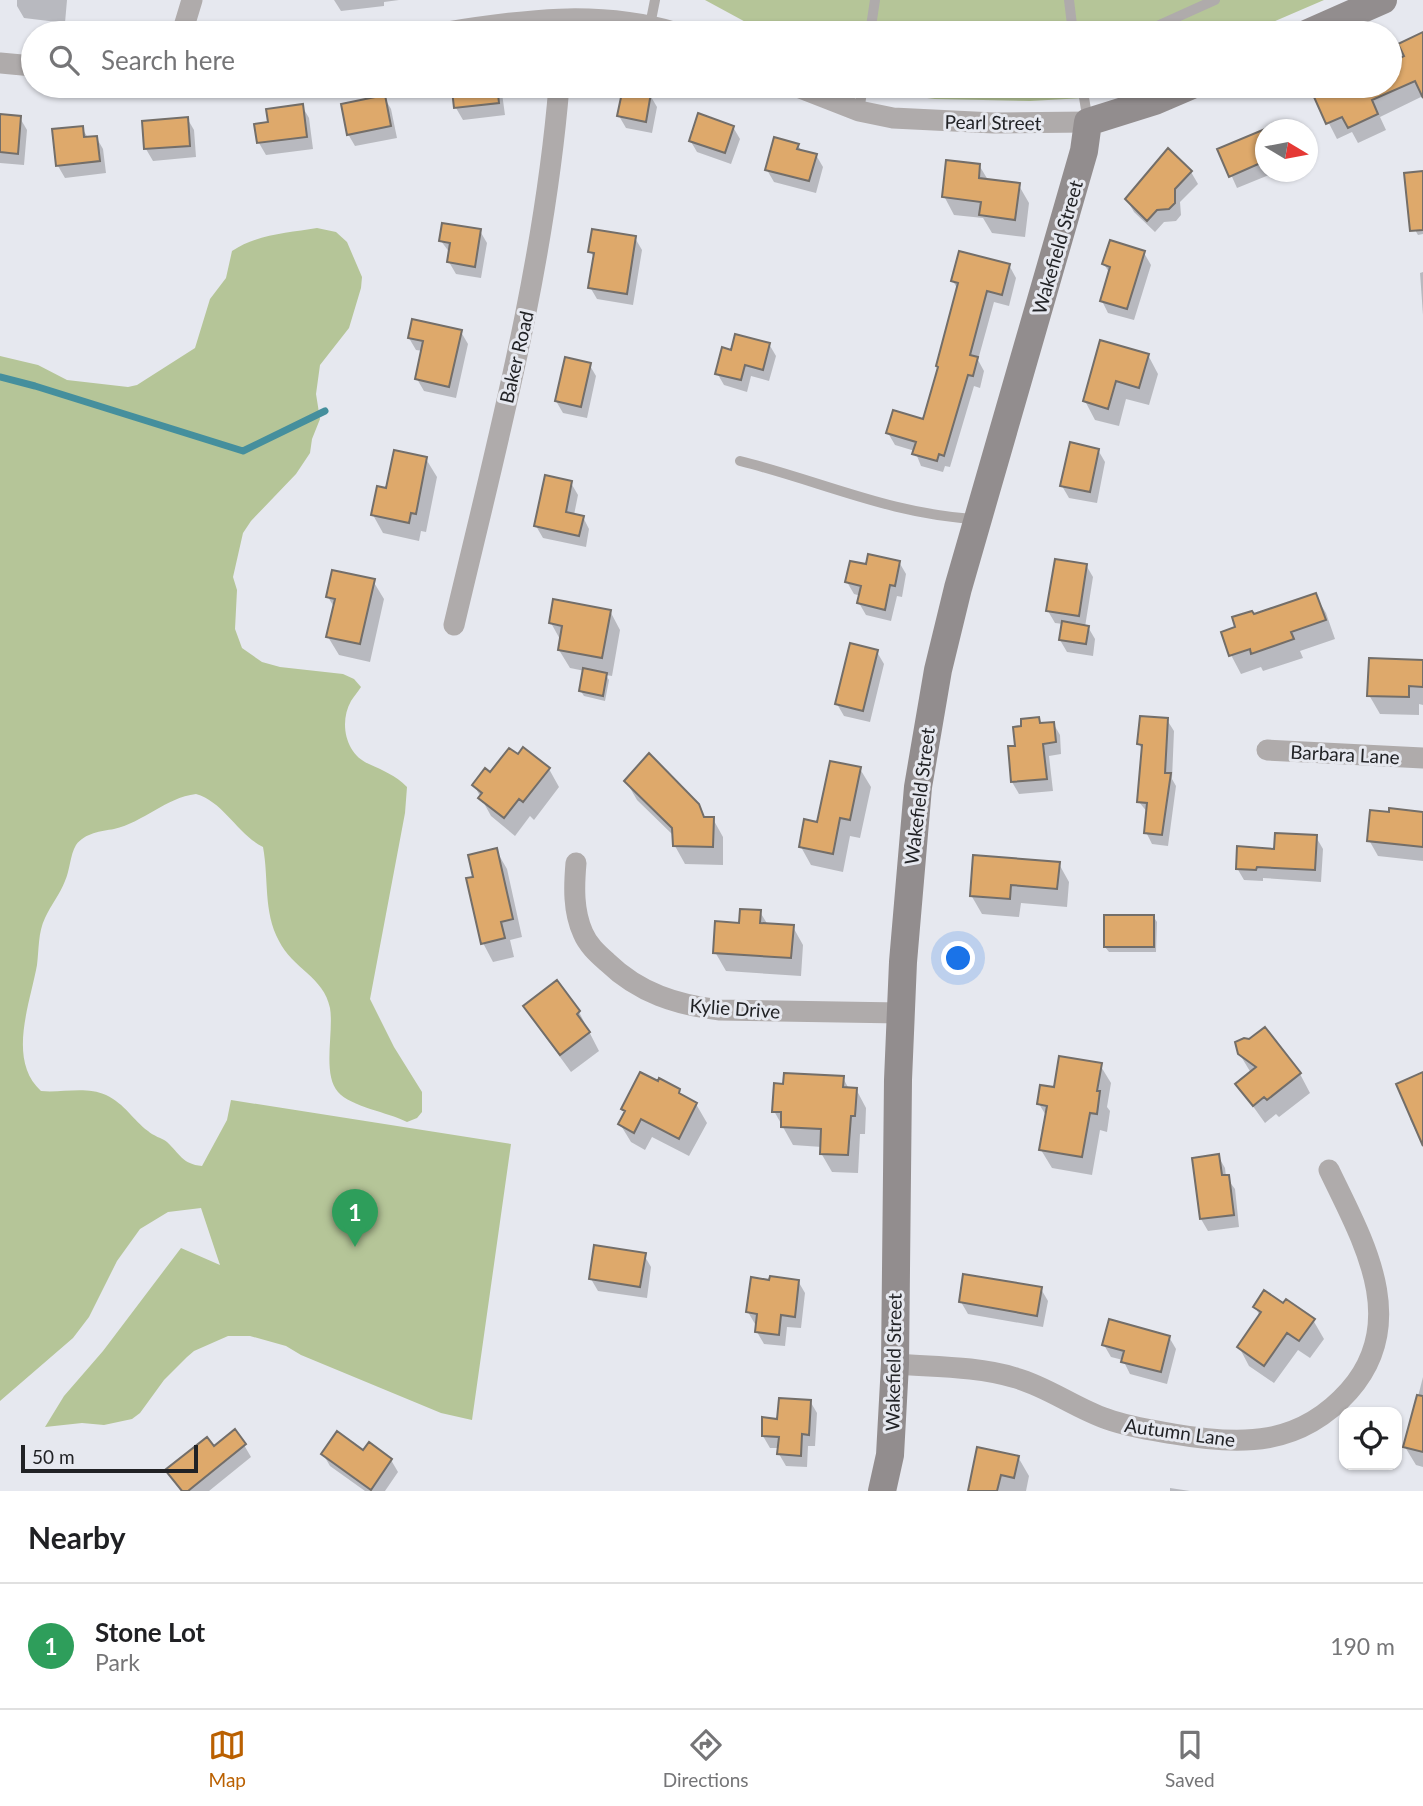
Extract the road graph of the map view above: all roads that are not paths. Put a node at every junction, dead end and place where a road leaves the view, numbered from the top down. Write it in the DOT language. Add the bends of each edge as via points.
graph roads {
  1 [pos="192,0"];
  2 [pos="655,0"];
  3 [pos="876,0"];
  4 [pos="1069,0"];
  5 [pos="1215,0"];
  6 [pos="1383,0"];
  7 [pos="186,21"];
  8 [pos="585,21"];
  9 [pos="620,21"];
  10 [pos="651,21"];
  11 [pos="872,21"];
  12 [pos="1072,21"];
  13 [pos="1168,21"];
  14 [pos="1335,21"];
  15 [pos="0,63"];
  16 [pos="21,65"];
  17 [pos="558,98"];
  18 [pos="826,98"];
  19 [pos="861,98"];
  20 [pos="1084,98"];
  21 [pos="1162,98"];
  22 [pos="859,111"];
  23 [pos="1088,122"];
  24 [pos="740,461"];
  25 [pos="977,519"];
  26 [pos="454,625"];
  27 [pos="1266,750"];
  28 [pos="1423,758"];
  29 [pos="576,863"];
  30 [pos="901,1013"];
  31 [pos="1329,1170"];
  32 [pos="895,1364"];
  33 [pos="883,1491"];
  1 -- 7 [label="street"];
  2 -- 10 [label="lane"];
  3 -- 11 [label="lane"];
  4 -- 12 [label="lane"];
  5 -- 13 [label="lane"];
  6 -- 14 [label="street"];
  8 -- 9 [label="street"];
  15 -- 16 [label="street"];
  17 -- 26 [label="street, Baker Road" via="531,293"];
  18 -- 22 [label="street, Pearl Street"];
  19 -- 22 [label="lane"];
  20 -- 23 [label="lane"];
  21 -- 23 [label="street, Pearl Street"];
  22 -- 23 [label="street, Pearl Street" via="941,121"];
  23 -- 25 [label="street, Wakefield Street" via="1058,245"];
  24 -- 25 [label="lane" via="884,506"];
  25 -- 30 [label="street, Wakefield Street" via="938,670 918,787"];
  27 -- 28 [label="street, Barbara Lane"];
  29 -- 30 [label="street, Kylie Drive" via="575,904 584,937 614,969 659,997 720,1010"];
  30 -- 32 [label="street, Wakefield Street"];
  31 -- 32 [label="street, Autumn Lane" via="1376,1279 1380,1311 1368,1362 1354,1385 1329,1411 1304,1426 1256,1440 1194,1437 1106,1419 1012,1376"];
  32 -- 33 [label="street, Wakefield Street" via="890,1455"];
}
